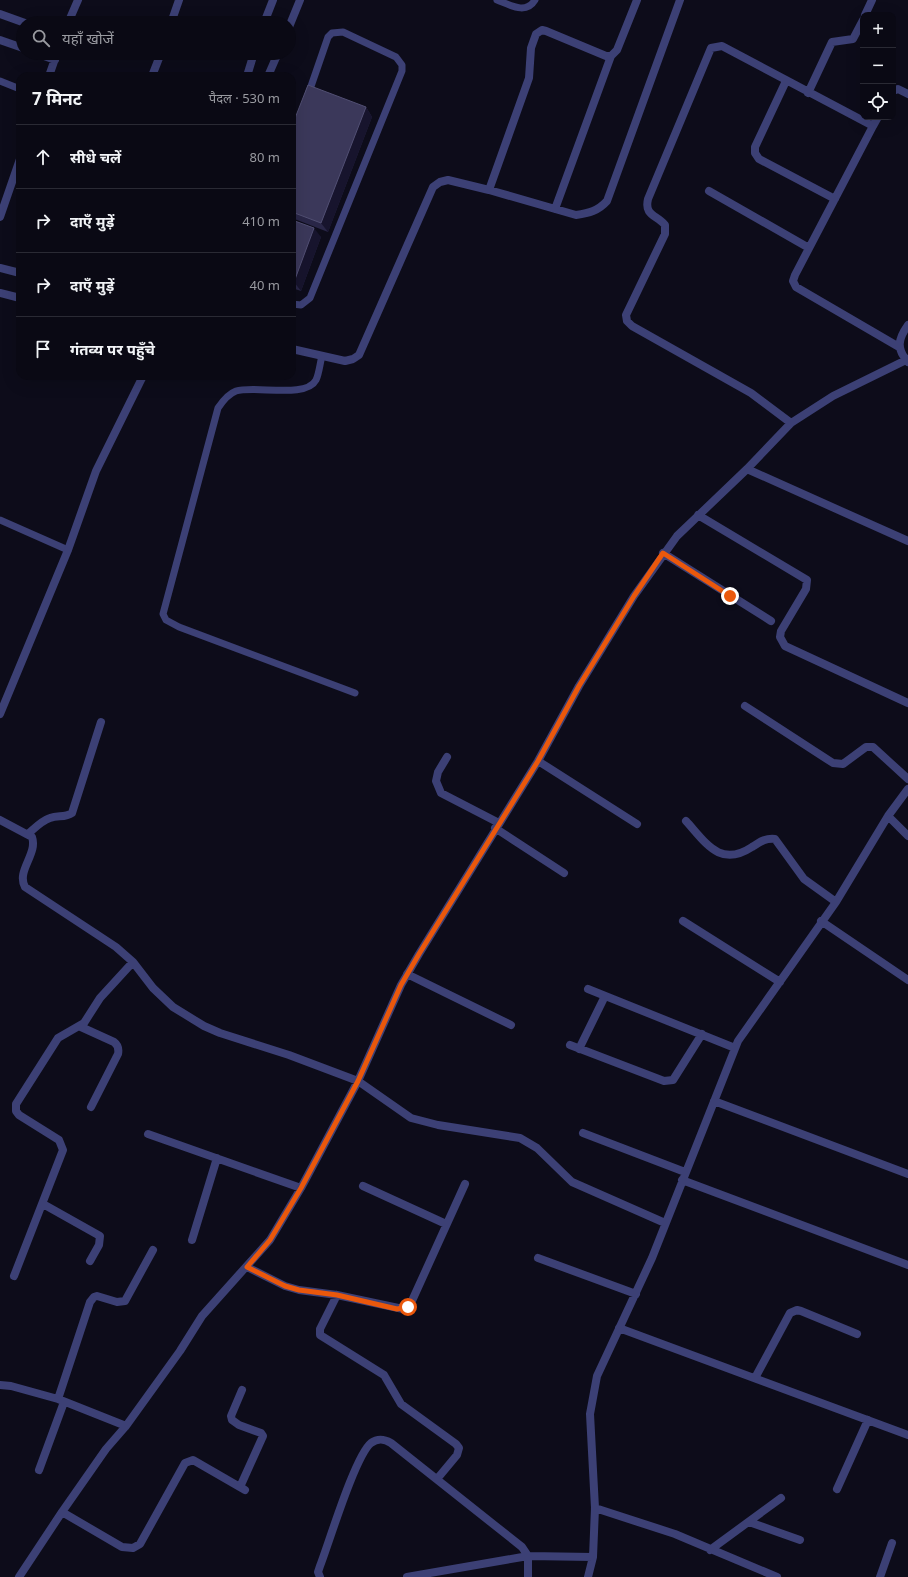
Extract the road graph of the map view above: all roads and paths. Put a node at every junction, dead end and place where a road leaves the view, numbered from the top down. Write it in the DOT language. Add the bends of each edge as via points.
graph roads {
  1 [pos="78,0"];
  2 [pos="179,0"];
  3 [pos="273,0"];
  4 [pos="300,0"];
  5 [pos="497,0"];
  6 [pos="535,0"];
  7 [pos="637,0"];
  8 [pos="680,0"];
  9 [pos="872,0"];
  10 [pos="866,12"];
  11 [pos="0,14"];
  12 [pos="71,16"];
  13 [pos="173,16"];
  14 [pos="267,16"];
  15 [pos="293,16"];
  16 [pos="16,20"];
  17 [pos="860,26"];
  18 [pos="0,40"];
  19 [pos="16,46"];
  20 [pos="611,56"];
  21 [pos="55,60"];
  22 [pos="158,60"];
  23 [pos="252,60"];
  24 [pos="275,60"];
  25 [pos="50,72"];
  26 [pos="154,72"];
  27 [pos="248,72"];
  28 [pos="270,72"];
  29 [pos="0,81"];
  30 [pos="786,81"];
  31 [pos="16,87"];
  32 [pos="896,90"];
  33 [pos="808,93"];
  34 [pos="908,94"];
  35 [pos="305,105"];
  36 [pos="876,120"];
  37 [pos="873,126"];
  38 [pos="16,171"];
  39 [pos="489,190"];
  40 [pos="709,191"];
  41 [pos="835,199"];
  42 [pos="555,209"];
  43 [pos="0,217"];
  44 [pos="809,248"];
  45 [pos="0,268"];
  46 [pos="16,272"];
  47 [pos="0,293"];
  48 [pos="16,297"];
  49 [pos="296,304"];
  50 [pos="908,325"];
  51 [pos="899,347"];
  52 [pos="296,350"];
  53 [pos="322,356"];
  54 [pos="907,360"];
  55 [pos="141,380"];
  56 [pos="790,423"];
  57 [pos="747,469"];
  58 [pos="698,515"];
  59 [pos="0,520"];
  60 [pos="908,541"];
  61 [pos="68,550"];
  62 [pos="663,553"];
  63 [pos="771,621"];
  64 [pos="355,693"];
  65 [pos="908,703"];
  66 [pos="746,706"];
  67 [pos="0,714"];
  68 [pos="101,722"];
  69 [pos="447,756"];
  70 [pos="538,761"];
  71 [pos="908,779"];
  72 [pos="908,789"];
  73 [pos="888,816"];
  74 [pos="0,820"];
  75 [pos="686,821"];
  76 [pos="637,824"];
  77 [pos="497,826"];
  78 [pos="28,834"];
  79 [pos="908,836"];
  80 [pos="564,873"];
  81 [pos="836,902"];
  82 [pos="683,921"];
  83 [pos="821,921"];
  84 [pos="134,962"];
  85 [pos="407,974"];
  86 [pos="908,980"];
  87 [pos="780,982"];
  88 [pos="588,989"];
  89 [pos="605,996"];
  90 [pos="510,1025"];
  91 [pos="80,1027"];
  92 [pos="702,1034"];
  93 [pos="570,1045"];
  94 [pos="735,1048"];
  95 [pos="579,1049"];
  96 [pos="358,1081"];
  97 [pos="714,1101"];
  98 [pos="91,1107"];
  99 [pos="583,1133"];
  100 [pos="148,1134"];
  101 [pos="217,1158"];
  102 [pos="685,1172"];
  103 [pos="908,1174"];
  104 [pos="682,1180"];
  105 [pos="465,1184"];
  106 [pos="363,1186"];
  107 [pos="301,1188"];
  108 [pos="43,1204"];
  109 [pos="665,1223"];
  110 [pos="446,1224"];
  111 [pos="192,1240"];
  112 [pos="153,1250"];
  113 [pos="538,1258"];
  114 [pos="90,1261"];
  115 [pos="908,1265"];
  116 [pos="247,1267"];
  117 [pos="14,1276"];
  118 [pos="636,1294"];
  119 [pos="337,1295"];
  120 [pos="619,1328"];
  121 [pos="857,1334"];
  122 [pos="755,1378"];
  123 [pos="0,1385"];
  124 [pos="242,1390"];
  125 [pos="61,1401"];
  126 [pos="868,1420"];
  127 [pos="126,1426"];
  128 [pos="908,1435"];
  129 [pos="39,1470"];
  130 [pos="437,1479"];
  131 [pos="837,1489"];
  132 [pos="781,1498"];
  133 [pos="595,1508"];
  134 [pos="62,1512"];
  135 [pos="749,1522"];
  136 [pos="800,1540"];
  137 [pos="892,1543"];
  138 [pos="710,1550"];
  139 [pos="528,1556"];
  140 [pos="593,1557"];
  141 [pos="19,1577"];
  142 [pos="320,1577"];
  143 [pos="407,1577"];
  144 [pos="528,1577"];
  145 [pos="588,1577"];
  146 [pos="777,1577"];
  147 [pos="880,1577"];
  1 -- 12 [label="street"];
  2 -- 13 [label="street"];
  3 -- 14 [label="street"];
  4 -- 15 [label="street"];
  5 -- 6 [label="lane" via="523,9 530,7"];
  7 -- 20 [label="street" via="617,50"];
  8 -- 42 [label="street" via="607,200 600,209 591,213 576,215"];
  9 -- 10 [label="street"];
  11 -- 16 [label="street"];
  17 -- 33 [label="street" via="853,39 832,42"];
  18 -- 19 [label="street"];
  20 -- 39 [label="street" via="546,31 539,31 536,34 530,54 529,78"];
  20 -- 42 [label="street"];
  21 -- 25 [label="street"];
  22 -- 26 [label="street"];
  23 -- 27 [label="street"];
  24 -- 28 [label="street"];
  29 -- 31 [label="lane"];
  30 -- 33 [label="street"];
  30 -- 41 [label="street" via="755,147 755,153 759,159"];
  30 -- 56 [label="street" via="722,46 711,48 648,199 648,210 663,223 666,230 626,315 632,326 751,393"];
  32 -- 34 [label="street"];
  33 -- 37 [label="street"];
  35 -- 49 [label="lane" via="328,37 332,33 343,32 400,60 402,71 310,298 301,305"];
  36 -- 37 [label="street"];
  37 -- 41 [label="street"];
  38 -- 43 [label="street"];
  39 -- 42 [label="street"];
  39 -- 53 [label="street" via="448,180 433,187 359,355 345,361"];
  40 -- 44 [label="street"];
  41 -- 44 [label="street"];
  44 -- 51 [label="street" via="793,281 796,288"];
  45 -- 46 [label="street"];
  47 -- 48 [label="street"];
  50 -- 51 [label="street" via="901,335"];
  51 -- 54 [label="street"];
  52 -- 53 [label="street"];
  53 -- 64 [label="lane" via="316,380 311,386 304,389 236,391 225,398 218,408 163,614 166,620 179,627"];
  54 -- 56 [label="street" via="833,396"];
  55 -- 61 [label="street" via="96,471"];
  56 -- 57 [label="street"];
  57 -- 58 [label="street"];
  57 -- 60 [label="street"];
  58 -- 62 [label="street"];
  58 -- 65 [label="street" via="807,580 806,588 781,631 780,637 785,646"];
  59 -- 61 [label="lane"];
  61 -- 67 [label="street"];
  62 -- 63 [label="street"];
  62 -- 70 [label="street" via="614,628"];
  66 -- 71 [label="street" via="833,763 843,764 870,746"];
  68 -- 78 [label="street" via="71,814 42,822"];
  69 -- 77 [label="street" via="436,781 442,793"];
  70 -- 76 [label="street"];
  70 -- 77 [label="street"];
  72 -- 73 [label="street"];
  73 -- 79 [label="street"];
  73 -- 81 [label="street"];
  74 -- 78 [label="street"];
  75 -- 81 [label="street" via="714,851 722,855 738,854 768,838 775,839 804,879"];
  77 -- 80 [label="street"];
  77 -- 85 [label="street"];
  78 -- 84 [label="street" via="33,841 22,880 25,887 83,924"];
  81 -- 83 [label="street"];
  82 -- 87 [label="street"];
  83 -- 86 [label="street"];
  83 -- 87 [label="street"];
  84 -- 91 [label="street" via="100,998"];
  84 -- 96 [label="street" via="153,988 173,1007 204,1026"];
  85 -- 90 [label="street"];
  85 -- 96 [label="street"];
  87 -- 94 [label="street"];
  88 -- 89 [label="street"];
  89 -- 92 [label="street"];
  89 -- 95 [label="street"];
  91 -- 98 [label="street" via="114,1042 119,1049"];
  91 -- 108 [label="street" via="58,1038 16,1104 19,1115 52,1135 62,1145 61,1157"];
  92 -- 94 [label="street"];
  92 -- 95 [label="street" via="676,1076 669,1081"];
  93 -- 95 [label="street"];
  94 -- 97 [label="street"];
  96 -- 107 [label="street"];
  96 -- 109 [label="street" via="411,1118 438,1125 508,1135 528,1142 572,1182"];
  97 -- 102 [label="street"];
  97 -- 103 [label="street"];
  99 -- 102 [label="street"];
  100 -- 101 [label="street"];
  101 -- 107 [label="street"];
  101 -- 111 [label="street"];
  102 -- 104 [label="street"];
  104 -- 109 [label="street"];
  104 -- 115 [label="street"];
  105 -- 110 [label="street"];
  106 -- 110 [label="street"];
  107 -- 116 [label="street" via="270,1240"];
  108 -- 114 [label="street" via="100,1236 99,1245"];
  108 -- 117 [label="street"];
  109 -- 118 [label="street"];
  110 -- 119 [label="street" via="408,1307 397,1309"];
  112 -- 125 [label="street" via="125,1301 117,1302 97,1296 90,1302"];
  113 -- 118 [label="street"];
  116 -- 119 [label="street" via="285,1286"];
  116 -- 127 [label="street" via="202,1316"];
  118 -- 120 [label="street"];
  119 -- 130 [label="street" via="320,1329 320,1335 384,1375 401,1404 459,1448 457,1455"];
  120 -- 122 [label="street"];
  120 -- 133 [label="street" via="597,1376 590,1414"];
  121 -- 122 [label="street" via="801,1311 793,1311"];
  122 -- 126 [label="street"];
  123 -- 125 [label="street"];
  124 -- 134 [label="street" via="231,1416 232,1420 263,1436 243,1488 193,1460 185,1463 140,1544 133,1548 122,1547"];
  125 -- 127 [label="street"];
  125 -- 129 [label="street"];
  126 -- 128 [label="street"];
  126 -- 131 [label="street"];
  127 -- 134 [label="street" via="106,1449"];
  130 -- 139 [label="street" via="522,1547"];
  130 -- 142 [label="street" via="391,1443 377,1440 370,1444 352,1478 318,1572"];
  132 -- 135 [label="street"];
  133 -- 138 [label="street" via="658,1528"];
  133 -- 140 [label="street"];
  134 -- 141 [label="street"];
  135 -- 136 [label="street"];
  135 -- 138 [label="street"];
  137 -- 147 [label="street"];
  138 -- 146 [label="street"];
  139 -- 140 [label="street"];
  139 -- 143 [label="street"];
  139 -- 144 [label="street"];
  140 -- 145 [label="street"];
}
